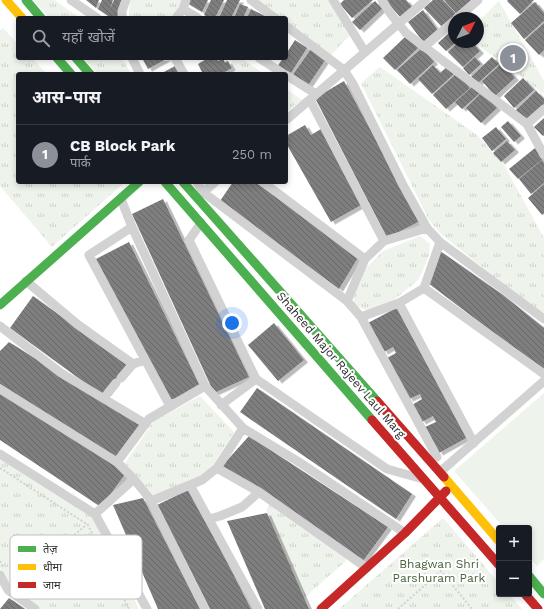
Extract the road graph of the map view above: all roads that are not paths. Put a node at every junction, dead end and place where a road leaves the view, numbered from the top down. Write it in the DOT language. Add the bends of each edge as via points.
graph roads {
  1 [pos="6,0"];
  2 [pos="26,0"];
  3 [pos="71,0"];
  4 [pos="126,0"];
  5 [pos="251,0"];
  6 [pos="333,0"];
  7 [pos="382,0"];
  8 [pos="426,0"];
  9 [pos="478,0"];
  10 [pos="184,4"];
  11 [pos="464,12"];
  12 [pos="20,16"];
  13 [pos="39,16"];
  14 [pos="93,16"];
  15 [pos="122,16"];
  16 [pos="177,16"];
  17 [pos="196,16"];
  18 [pos="272,16"];
  19 [pos="398,24"];
  20 [pos="448,26"];
  21 [pos="288,28"];
  22 [pos="424,47"];
  23 [pos="365,52"];
  24 [pos="59,60"];
  25 [pos="78,60"];
  26 [pos="133,60"];
  27 [pos="176,60"];
  28 [pos="263,60"];
  29 [pos="344,70"];
  30 [pos="69,72"];
  31 [pos="88,72"];
  32 [pos="139,72"];
  33 [pos="183,72"];
  34 [pos="281,72"];
  35 [pos="288,77"];
  36 [pos="313,97"];
  37 [pos="544,109"];
  38 [pos="288,118"];
  39 [pos="527,124"];
  40 [pos="544,155"];
  41 [pos="137,184"];
  42 [pos="168,184"];
  43 [pos="186,184"];
  44 [pos="197,184"];
  45 [pos="213,184"];
  46 [pos="266,184"];
  47 [pos="200,195"];
  48 [pos="121,199"];
  49 [pos="187,207"];
  50 [pos="201,223"];
  51 [pos="132,227"];
  52 [pos="427,228"];
  53 [pos="384,241"];
  54 [pos="440,242"];
  55 [pos="365,259"];
  56 [pos="26,282"];
  57 [pos="424,288"];
  58 [pos="347,300"];
  59 [pos="399,303"];
  60 [pos="0,305"];
  61 [pos="361,317"];
  62 [pos="544,319"];
  63 [pos="0,326"];
  64 [pos="145,360"];
  65 [pos="133,364"];
  66 [pos="544,374"];
  67 [pos="256,379"];
  68 [pos="544,381"];
  69 [pos="205,386"];
  70 [pos="0,389"];
  71 [pos="104,398"];
  72 [pos="222,404"];
  73 [pos="170,406"];
  74 [pos="146,424"];
  75 [pos="243,428"];
  76 [pos="474,443"];
  77 [pos="0,454"];
  78 [pos="437,457"];
  79 [pos="117,462"];
  80 [pos="217,468"];
  81 [pos="440,472"];
  82 [pos="134,479"];
  83 [pos="425,480"];
  84 [pos="190,485"];
  85 [pos="451,485"];
  86 [pos="259,492"];
  87 [pos="440,497"];
  88 [pos="151,501"];
  89 [pos="95,514"];
  90 [pos="209,519"];
  91 [pos="405,533"];
  92 [pos="106,535"];
  93 [pos="496,538"];
  94 [pos="496,562"];
  95 [pos="367,568"];
  96 [pos="0,575"];
  97 [pos="532,580"];
  98 [pos="10,588"];
  99 [pos="10,590"];
  100 [pos="544,594"];
  101 [pos="0,597"];
  102 [pos="527,597"];
  103 [pos="23,599"];
  104 [pos="142,599"];
  105 [pos="35,609"];
  106 [pos="147,609"];
  107 [pos="205,609"];
  108 [pos="258,609"];
  109 [pos="321,609"];
  110 [pos="538,609"];
  1 -- 12 [label="street"];
  2 -- 13 [label="street"];
  3 -- 14 [label="street"];
  4 -- 15 [label="street"];
  5 -- 18 [label="street"];
  6 -- 23 [label="street"];
  7 -- 19 [label="street"];
  8 -- 19 [label="street"];
  9 -- 11 [label="street"];
  10 -- 16 [label="street"];
  10 -- 17 [label="street"];
  19 -- 22 [label="street"];
  19 -- 23 [label="street"];
  20 -- 22 [label="street"];
  21 -- 29 [label="street"];
  22 -- 39 [label="street"];
  23 -- 29 [label="street"];
  24 -- 30 [label="street"];
  25 -- 31 [label="street"];
  26 -- 32 [label="street"];
  27 -- 33 [label="street"];
  28 -- 34 [label="street"];
  29 -- 36 [label="street"];
  29 -- 52 [label="street"];
  35 -- 36 [label="street"];
  36 -- 38 [label="street"];
  36 -- 53 [label="street"];
  37 -- 39 [label="street"];
  39 -- 40 [label="street"];
  41 -- 48 [label="street"];
  42 -- 49 [label="street, Shaheed Major Rajeev Laul Marg"];
  43 -- 47 [label="street, Shaheed Major Rajeev Laul Marg"];
  44 -- 47 [label="street"];
  45 -- 47 [label="street"];
  46 -- 55 [label="street"];
  47 -- 49 [label="street"];
  47 -- 58 [label="street"];
  47 -- 81 [label="street, Shaheed Major Rajeev Laul Marg"];
  48 -- 51 [label="street"];
  48 -- 56 [label="street"];
  49 -- 50 [label="street, Shaheed Major Rajeev Laul Marg"];
  50 -- 67 [label="street" via="189,240"];
  50 -- 83 [label="street, Shaheed Major Rajeev Laul Marg"];
  51 -- 64 [label="street" via="89,255"];
  51 -- 69 [label="street"];
  52 -- 53 [label="street"];
  52 -- 54 [label="street"];
  53 -- 55 [label="street"];
  54 -- 57 [label="street"];
  54 -- 62 [label="street"];
  55 -- 58 [label="street"];
  56 -- 60 [label="street"];
  56 -- 65 [label="street" via="77,324"];
  57 -- 59 [label="street"];
  57 -- 66 [label="street"];
  58 -- 61 [label="street"];
  59 -- 61 [label="street"];
  59 -- 76 [label="street"];
  61 -- 78 [label="street"];
  63 -- 71 [label="street" via="62,373"];
  64 -- 65 [label="street"];
  64 -- 73 [label="street"];
  65 -- 71 [label="street"];
  67 -- 72 [label="street"];
  67 -- 83 [label="street" via="387,469"];
  68 -- 76 [label="street"];
  69 -- 72 [label="street"];
  69 -- 73 [label="street"];
  70 -- 79 [label="street"];
  71 -- 74 [label="street"];
  72 -- 75 [label="street"];
  73 -- 74 [label="street" via="149,418"];
  74 -- 79 [label="street"];
  75 -- 80 [label="street"];
  75 -- 91 [label="street"];
  76 -- 81 [label="street"];
  77 -- 89 [label="street"];
  79 -- 82 [label="street"];
  80 -- 84 [label="street" via="202,480"];
  80 -- 86 [label="street"];
  81 -- 85 [label="street, Shaheed Major Rajeev Laul Marg"];
  82 -- 88 [label="street"];
  82 -- 89 [label="street"];
  83 -- 87 [label="street, Shaheed Major Rajeev Laul Marg"];
  84 -- 88 [label="street"];
  84 -- 90 [label="street"];
  85 -- 87 [label="street"];
  85 -- 93 [label="street, Shaheed Major Rajeev Laul Marg"];
  86 -- 90 [label="street" via="242,507"];
  86 -- 95 [label="street"];
  87 -- 91 [label="street"];
  87 -- 94 [label="street, Shaheed Major Rajeev Laul Marg"];
  88 -- 107 [label="street"];
  89 -- 92 [label="street"];
  90 -- 108 [label="street"];
  91 -- 95 [label="street"];
  95 -- 109 [label="street"];
  96 -- 98 [label="street"];
  97 -- 100 [label="street"];
  99 -- 101 [label="street"];
  102 -- 110 [label="street"];
  103 -- 105 [label="street"];
  104 -- 106 [label="street"];
}
